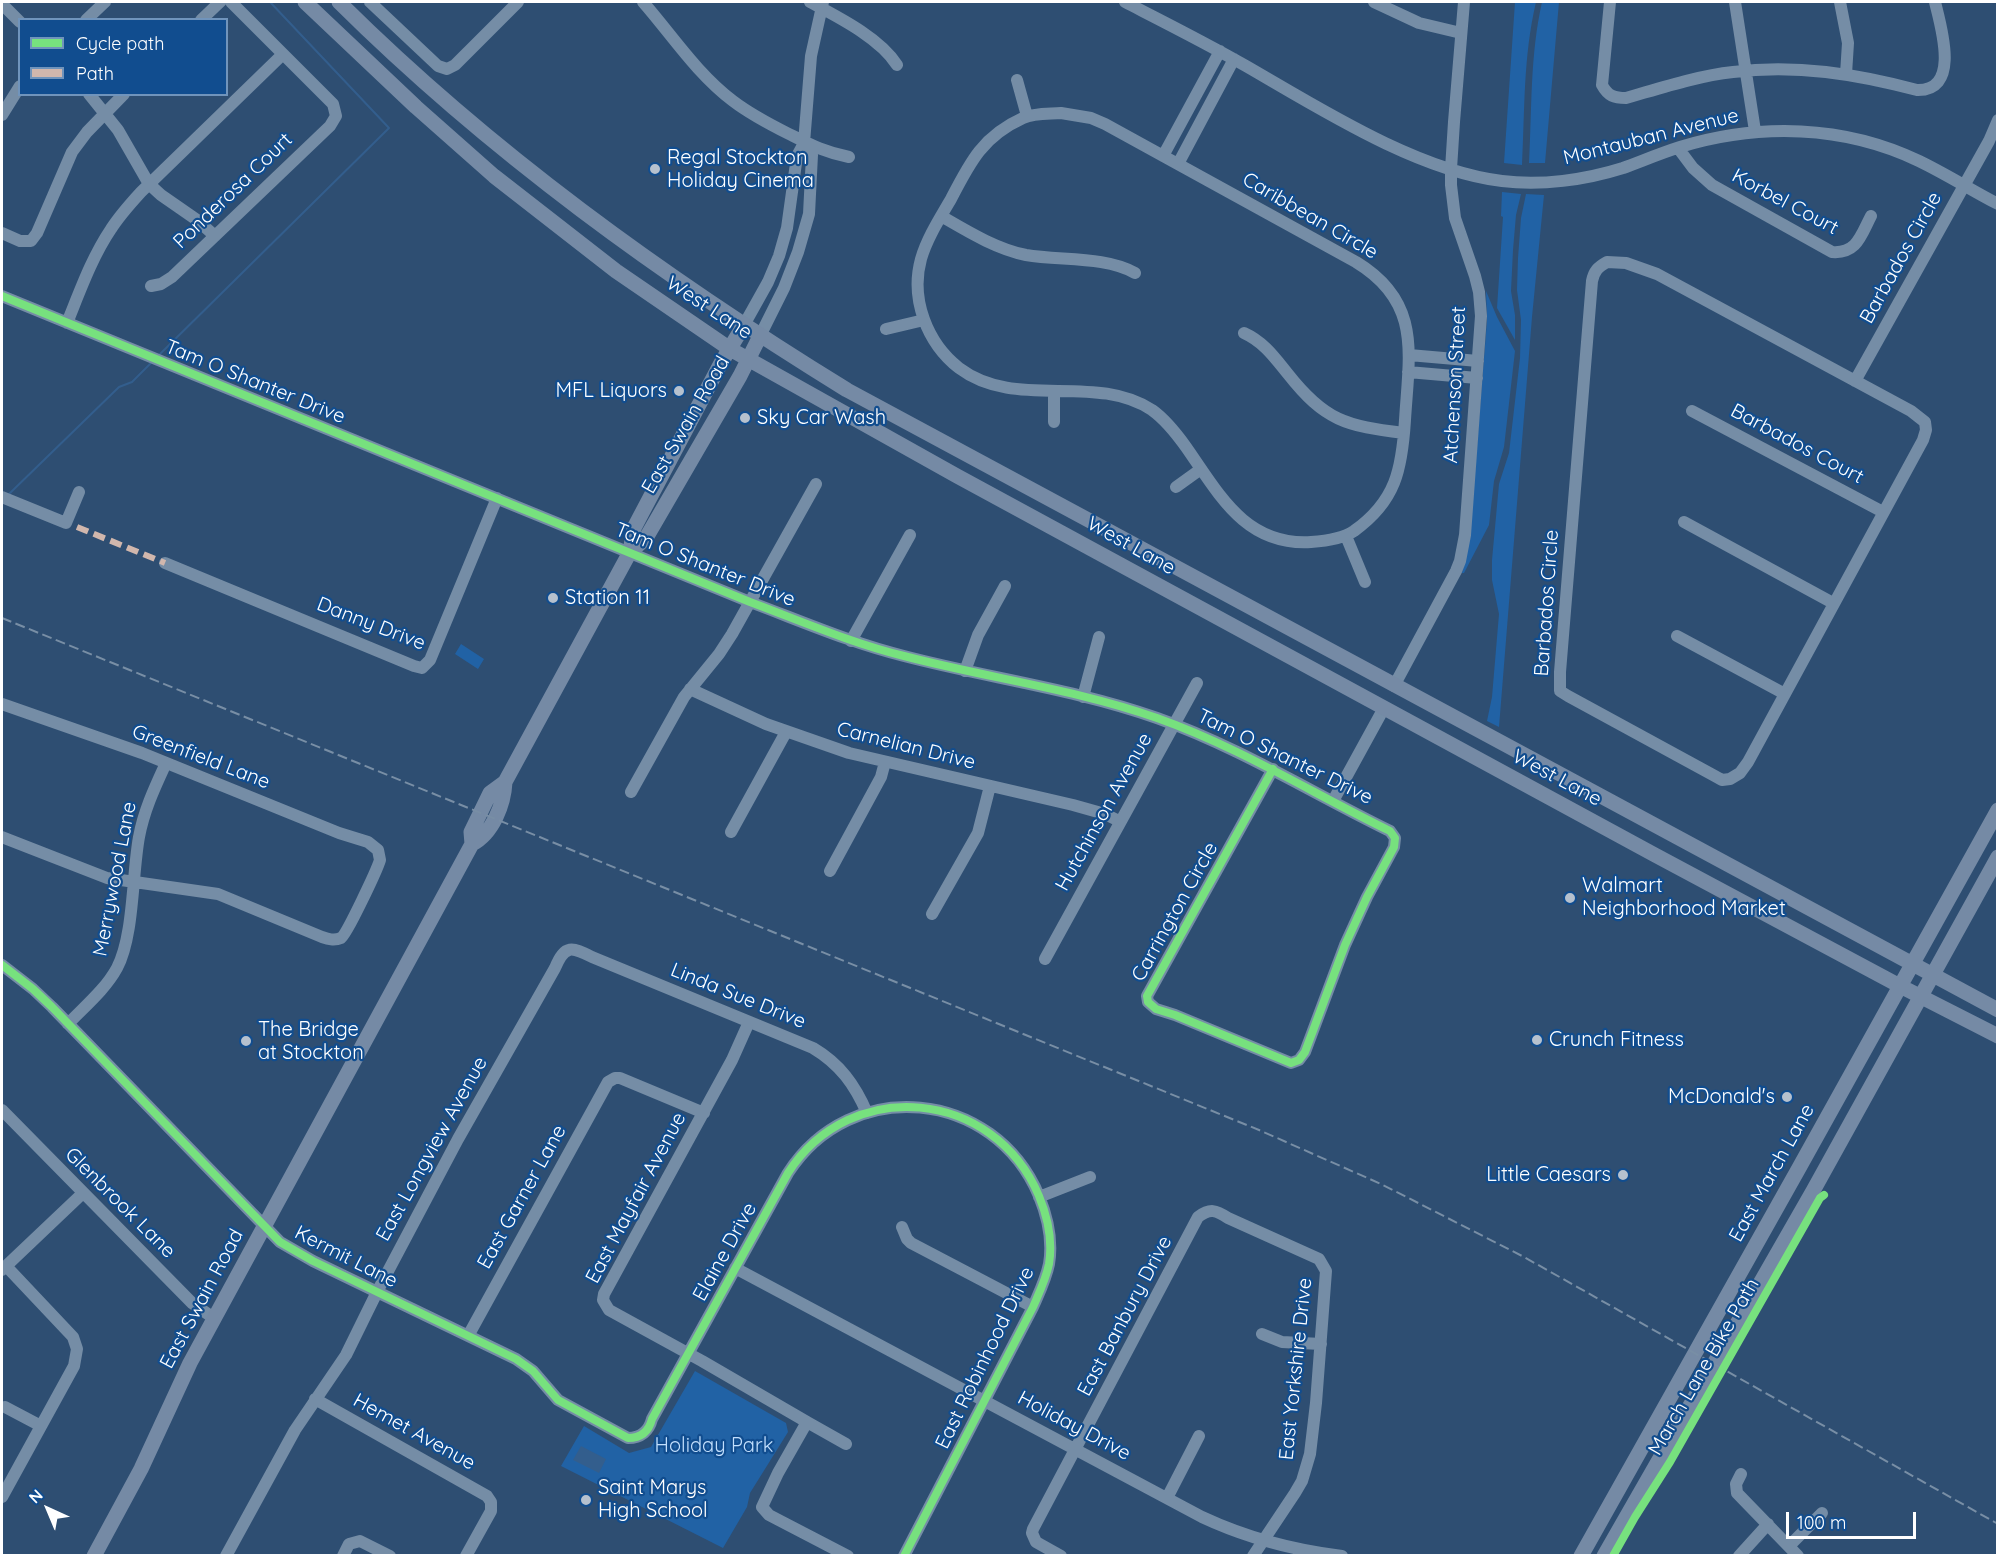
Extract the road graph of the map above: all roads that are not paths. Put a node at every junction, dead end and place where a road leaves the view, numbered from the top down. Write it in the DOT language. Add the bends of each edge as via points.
graph roads {
  1 [pos="105,2"];
  2 [pos="219,2"];
  3 [pos="231,2"];
  4 [pos="305,2"];
  5 [pos="339,2"];
  6 [pos="370,2"];
  7 [pos="518,2"];
  8 [pos="643,2"];
  9 [pos="810,2"];
  10 [pos="1125,2"];
  11 [pos="1374,2"];
  12 [pos="1464,2"];
  13 [pos="1610,2"];
  14 [pos="1735,2"];
  15 [pos="1840,2"];
  16 [pos="1935,2"];
  17 [pos="2,4"];
  18 [pos="822,5"];
  19 [pos="88,18"];
  20 [pos="203,18"];
  21 [pos="18,20"];
  22 [pos="1461,33"];
  23 [pos="1220,51"];
  24 [pos="282,55"];
  25 [pos="1234,59"];
  26 [pos="897,65"];
  27 [pos="1746,70"];
  28 [pos="1846,74"];
  29 [pos="1017,80"];
  30 [pos="18,89"];
  31 [pos="91,96"];
  32 [pos="122,96"];
  33 [pos="106,113"];
  34 [pos="2,115"];
  35 [pos="1027,116"];
  36 [pos="1998,120"];
  37 [pos="1755,131"];
  38 [pos="804,143"];
  39 [pos="1678,148"];
  40 [pos="1163,156"];
  41 [pos="849,157"];
  42 [pos="1178,164"];
  43 [pos="1450,169"];
  44 [pos="149,184"];
  45 [pos="1964,186"];
  46 [pos="1998,204"];
  47 [pos="941,216"];
  48 [pos="1871,216"];
  49 [pos="2,233"];
  50 [pos="215,236"];
  51 [pos="1135,273"];
  52 [pos="151,286"];
  53 [pos="2,296"];
  54 [pos="924,320"];
  55 [pos="67,323"];
  56 [pos="744,325"];
  57 [pos="886,329"];
  58 [pos="1244,333"];
  59 [pos="760,336"];
  60 [pos="730,349"];
  61 [pos="1409,355"];
  62 [pos="748,359"];
  63 [pos="1478,362"];
  64 [pos="1408,372"];
  65 [pos="1477,378"];
  66 [pos="1855,381"];
  67 [pos="1054,391"];
  68 [pos="1692,411"];
  69 [pos="1054,422"];
  70 [pos="1404,433"];
  71 [pos="1201,469"];
  72 [pos="816,484"];
  73 [pos="1176,486"];
  74 [pos="79,492"];
  75 [pos="2,497"];
  76 [pos="497,498"];
  77 [pos="1883,512"];
  78 [pos="1684,522"];
  79 [pos="910,536"];
  80 [pos="1346,536"];
  81 [pos="630,552"];
  82 [pos="165,563"];
  83 [pos="1365,582"];
  84 [pos="1005,586"];
  85 [pos="750,602"];
  86 [pos="1833,603"];
  87 [pos="1677,636"];
  88 [pos="1099,637"];
  89 [pos="852,641"];
  90 [pos="965,671"];
  91 [pos="1197,683"];
  92 [pos="1394,686"];
  93 [pos="690,689"];
  94 [pos="1785,694"];
  95 [pos="1083,697"];
  96 [pos="2,704"];
  97 [pos="1384,708"];
  98 [pos="1175,725"];
  99 [pos="786,732"];
  100 [pos="885,762"];
  101 [pos="166,763"];
  102 [pos="1274,769"];
  103 [pos="990,786"];
  104 [pos="631,792"];
  105 [pos="1333,801"];
  106 [pos="1998,810"];
  107 [pos="1119,821"];
  108 [pos="731,832"];
  109 [pos="2,837"];
  110 [pos="1396,843"];
  111 [pos="1998,857"];
  112 [pos="830,871"];
  113 [pos="134,883"];
  114 [pos="932,914"];
  115 [pos="568,950"];
  116 [pos="1045,959"];
  117 [pos="1912,964"];
  118 [pos="2,966"];
  119 [pos="1932,975"];
  120 [pos="1900,986"];
  121 [pos="1920,996"];
  122 [pos="1998,1010"];
  123 [pos="749,1022"];
  124 [pos="68,1024"];
  125 [pos="1998,1036"];
  126 [pos="2,1110"];
  127 [pos="704,1113"];
  128 [pos="867,1113"];
  129 [pos="1090,1177"];
  130 [pos="83,1193"];
  131 [pos="1039,1197"];
  132 [pos="1208,1210"];
  133 [pos="266,1226"];
  134 [pos="902,1227"];
  135 [pos="4,1268"];
  136 [pos="735,1268"];
  137 [pos="377,1292"];
  138 [pos="1033,1307"];
  139 [pos="215,1319"];
  140 [pos="1262,1334"];
  141 [pos="468,1336"];
  142 [pos="1321,1344"];
  143 [pos="688,1353"];
  144 [pos="315,1399"];
  145 [pos="984,1400"];
  146 [pos="5,1407"];
  147 [pos="807,1422"];
  148 [pos="41,1426"];
  149 [pos="641,1436"];
  150 [pos="1199,1436"];
  151 [pos="846,1444"];
  152 [pos="1076,1449"];
  153 [pos="1741,1474"];
  154 [pos="2,1497"];
  155 [pos="1167,1498"];
  156 [pos="1822,1513"];
  157 [pos="1768,1524"];
  158 [pos="1264,1540"];
  159 [pos="1789,1546"];
  160 [pos="94,1556"];
  161 [pos="226,1556"];
  162 [pos="343,1556"];
  163 [pos="390,1556"];
  164 [pos="466,1556"];
  165 [pos="848,1556"];
  166 [pos="904,1556"];
  167 [pos="1061,1556"];
  168 [pos="1253,1556"];
  169 [pos="1342,1556"];
  170 [pos="1581,1556"];
  171 [pos="1604,1556"];
  172 [pos="1739,1556"];
  173 [pos="1798,1556"];
  1 -- 19 [label="street"];
  2 -- 20 [label="street"];
  3 -- 24 [label="street"];
  4 -- 60 [label="main road, West Lane" via="494,176 616,271"];
  5 -- 56 [label="main road, West Lane" via="470,123 547,185"];
  6 -- 7 [label="street" via="438,66 447,69"];
  8 -- 38 [label="street" via="716,87 748,112"];
  9 -- 18 [label="street"];
  10 -- 23 [label="street, Montauban Avenue"];
  11 -- 22 [label="street" via="1419,23"];
  12 -- 22 [label="street, Atchenson Street"];
  13 -- 27 [label="street" via="1602,85 1606,94 1626,98"];
  14 -- 27 [label="street"];
  15 -- 28 [label="street" via="1848,43"];
  16 -- 28 [label="street" via="1945,51 1942,77 1936,85 1917,90"];
  17 -- 21 [label="street"];
  18 -- 26 [label="street" via="879,44"];
  18 -- 38 [label="street, East Swain Road" via="811,56"];
  22 -- 43 [label="street, Atchenson Street"];
  23 -- 25 [label="street, Montauban Avenue"];
  23 -- 40 [label="street"];
  24 -- 44 [label="street"];
  24 -- 50 [label="street, Ponderosa Court" via="333,104 336,116"];
  25 -- 42 [label="street"];
  25 -- 43 [label="street, Montauban Avenue" via="1386,143"];
  27 -- 28 [label="street"];
  27 -- 37 [label="street"];
  29 -- 35 [label="street"];
  30 -- 34 [label="street"];
  31 -- 33 [label="street"];
  32 -- 33 [label="street"];
  33 -- 44 [label="street"];
  33 -- 49 [label="street" via="72,152 31,241"];
  35 -- 40 [label="street, Caribbean Circle" via="1061,113 1091,118"];
  35 -- 47 [label="street, Caribbean Circle" via="1005,127 982,147"];
  36 -- 45 [label="street, Barbados Circle"];
  37 -- 39 [label="street, Montauban Avenue"];
  37 -- 45 [label="street, Montauban Avenue" via="1807,131 1856,139 1900,153"];
  38 -- 41 [label="street"];
  38 -- 56 [label="street, East Swain Road" via="797,156 788,228 779,256"];
  38 -- 59 [label="street, East Swain Road" via="812,155 809,214 784,288"];
  39 -- 43 [label="street, Montauban Avenue" via="1597,175 1550,181 1503,181"];
  39 -- 48 [label="street, Korbel Court" via="1712,185 1832,252 1843,253 1857,243"];
  40 -- 42 [label="street, Caribbean Circle"];
  42 -- 61 [label="street, Caribbean Circle" via="1377,276 1405,319"];
  43 -- 63 [label="street, Atchenson Street" via="1455,218 1479,292"];
  44 -- 50 [label="street"];
  44 -- 55 [label="street" via="110,230"];
  45 -- 46 [label="street, Montauban Avenue"];
  45 -- 66 [label="street, Barbados Circle"];
  47 -- 51 [label="street" via="1007,250 1118,265"];
  47 -- 54 [label="street, Caribbean Circle" via="920,267 920,310"];
  50 -- 52 [label="street, Ponderosa Court" via="172,276"];
  53 -- 55 [label="street, Tam O Shanter Drive"];
  54 -- 57 [label="street"];
  54 -- 67 [label="street, Caribbean Circle" via="944,355 970,375 996,386"];
  55 -- 76 [label="street, Tam O Shanter Drive"];
  56 -- 59 [label="main road, West Lane"];
  56 -- 60 [label="main road, East Swain Road"];
  58 -- 70 [label="street" via="1267,349 1326,413 1356,426"];
  59 -- 62 [label="main road, East Swain Road"];
  59 -- 92 [label="main road, West Lane" via="847,390"];
  60 -- 62 [label="main road, West Lane"];
  60 -- 81 [label="main road, East Swain Road" via="634,528"];
  61 -- 63 [label="street"];
  61 -- 64 [label="street, Caribbean Circle"];
  62 -- 81 [label="main road, East Swain Road" via="646,538"];
  62 -- 97 [label="main road, West Lane"];
  63 -- 65 [label="street, Atchenson Street"];
  64 -- 65 [label="street"];
  64 -- 70 [label="street, Caribbean Circle"];
  65 -- 92 [label="street, Atchenson Street" via="1460,561"];
  66 -- 77 [label="street, Barbados Circle" via="1925,422 1923,440"];
  66 -- 94 [label="street, Barbados Circle" via="1650,271 1607,262 1593,274 1560,690 1722,780 1740,772"];
  67 -- 69 [label="street"];
  67 -- 71 [label="street, Caribbean Circle" via="1108,393 1140,403 1168,425"];
  68 -- 77 [label="street, Barbados Court"];
  70 -- 80 [label="street, Caribbean Circle" via="1401,461 1390,493 1369,519"];
  71 -- 73 [label="street"];
  71 -- 80 [label="street, Caribbean Circle" via="1229,508 1264,534 1302,543"];
  72 -- 85 [label="street"];
  74 -- 75 [label="street" via="66,523"];
  76 -- 81 [label="street, Tam O Shanter Drive"];
  76 -- 82 [label="street, Danny Drive" via="430,660 422,668"];
  77 -- 86 [label="street, Barbados Circle"];
  78 -- 86 [label="street"];
  79 -- 89 [label="street"];
  80 -- 83 [label="street"];
  81 -- 85 [label="street, Tam O Shanter Drive"];
  81 -- 133 [label="main road, East Swain Road" via="506,782 490,793 471,832 472,844"];
  84 -- 90 [label="street" via="978,635"];
  85 -- 89 [label="street, Tam O Shanter Drive"];
  85 -- 93 [label="street" via="719,654"];
  86 -- 94 [label="street, Barbados Circle"];
  87 -- 94 [label="street"];
  88 -- 95 [label="street"];
  89 -- 90 [label="street, Tam O Shanter Drive"];
  90 -- 95 [label="street, Tam O Shanter Drive"];
  91 -- 98 [label="street, Hutchinson Avenue"];
  92 -- 117 [label="main road, West Lane"];
  93 -- 99 [label="street, Carnelian Drive"];
  93 -- 104 [label="street"];
  95 -- 98 [label="street, Tam O Shanter Drive"];
  96 -- 101 [label="street, Greenfield Lane"];
  97 -- 105 [label="street"];
  97 -- 120 [label="main road, West Lane"];
  98 -- 102 [label="street, Tam O Shanter Drive"];
  98 -- 107 [label="street, Hutchinson Avenue"];
  99 -- 100 [label="street, Carnelian Drive"];
  99 -- 108 [label="street"];
  100 -- 103 [label="street, Carnelian Drive"];
  100 -- 112 [label="street" via="881,777"];
  101 -- 113 [label="street, Merrywood Lane" via="144,815"];
  101 -- 113 [label="street, Greenfield Lane" via="368,842 380,854 378,865 351,925 334,940 218,894"];
  102 -- 105 [label="street, Tam O Shanter Drive"];
  102 -- 110 [label="street, Carrington Circle" via="1147,994 1151,1006 1286,1062 1299,1060 1345,945"];
  103 -- 107 [label="street, Carnelian Drive" via="1073,805"];
  103 -- 114 [label="street" via="978,833"];
  105 -- 110 [label="street, Tam O Shanter Drive" via="1390,831"];
  106 -- 117 [label="main road, East March Lane"];
  107 -- 116 [label="street, Hutchinson Avenue"];
  109 -- 113 [label="street" via="87,872"];
  111 -- 119 [label="main road"];
  113 -- 124 [label="street, Merrywood Lane" via="121,960 104,987"];
  115 -- 123 [label="street, Linda Sue Drive" via="575,949"];
  115 -- 137 [label="street, East Longview Avenue" via="561,955 458,1139"];
  117 -- 119 [label="main road, West Lane"];
  117 -- 120 [label="main road, East March Lane"];
  118 -- 124 [label="street, Kermit Lane" via="33,989"];
  119 -- 121 [label="main road"];
  119 -- 122 [label="main road, West Lane"];
  120 -- 121 [label="main road, West Lane"];
  120 -- 170 [label="main road, East March Lane"];
  121 -- 125 [label="main road, West Lane"];
  121 -- 171 [label="main road"];
  123 -- 127 [label="street, East Mayfair Avenue"];
  123 -- 128 [label="street, Linda Sue Drive" via="813,1048 831,1060 852,1083"];
  124 -- 133 [label="street, Kermit Lane"];
  126 -- 130 [label="street, Glenbrook Lane"];
  127 -- 141 [label="street, East Garner Lane" via="620,1078 608,1082"];
  127 -- 143 [label="street, East Mayfair Avenue" via="603,1300 609,1310"];
  128 -- 131 [label="street, East Robinhood Drive" via="911,1106 938,1109 964,1118 1010,1151 1032,1180"];
  128 -- 136 [label="street, Elaine Drive" via="824,1133 804,1151"];
  129 -- 131 [label="street"];
  130 -- 135 [label="street"];
  130 -- 139 [label="street, Glenbrook Lane" via="192,1304"];
  131 -- 138 [label="street, East Robinhood Drive" via="1046,1213 1050,1251"];
  132 -- 142 [label="street, East Yorkshire Drive" via="1218,1211 1321,1262 1326,1279"];
  132 -- 152 [label="street, East Banbury Drive" via="1198,1217"];
  133 -- 137 [label="street, Kermit Lane" via="280,1242"];
  133 -- 139 [label="main road, East Swain Road"];
  134 -- 138 [label="street" via="911,1243"];
  135 -- 148 [label="street" via="65,1328 77,1349 74,1366"];
  136 -- 143 [label="street, Elaine Drive"];
  136 -- 145 [label="street, Holiday Drive"];
  137 -- 141 [label="street, Kermit Lane"];
  137 -- 144 [label="street, East Longview Avenue" via="346,1355"];
  138 -- 145 [label="street, East Robinhood Drive"];
  139 -- 160 [label="main road, East Swain Road"];
  140 -- 142 [label="street" via="1282,1342"];
  141 -- 149 [label="street, Kermit Lane" via="525,1365 565,1405 628,1438"];
  142 -- 158 [label="street, East Yorkshire Drive" via="1307,1467"];
  143 -- 147 [label="street"];
  143 -- 149 [label="street, Elaine Drive"];
  144 -- 161 [label="street, East Longview Avenue"];
  144 -- 164 [label="street, Hemet Avenue" via="487,1496 491,1511"];
  145 -- 152 [label="street, Holiday Drive"];
  145 -- 166 [label="street, East Robinhood Drive"];
  146 -- 148 [label="street"];
  147 -- 151 [label="street"];
  147 -- 165 [label="street" via="762,1507 769,1515"];
  148 -- 154 [label="street"];
  150 -- 155 [label="street"];
  152 -- 155 [label="street, Holiday Drive"];
  152 -- 167 [label="street, East Banbury Drive" via="1033,1529 1036,1542"];
  153 -- 157 [label="street" via="1737,1493"];
  155 -- 158 [label="street, Holiday Drive" via="1223,1527"];
  156 -- 159 [label="street"];
  157 -- 159 [label="street"];
  157 -- 172 [label="street"];
  158 -- 168 [label="street, East Yorkshire Drive"];
  158 -- 169 [label="street, Holiday Drive"];
  159 -- 173 [label="street"];
  162 -- 163 [label="street" via="349,1544 360,1540"];
}
